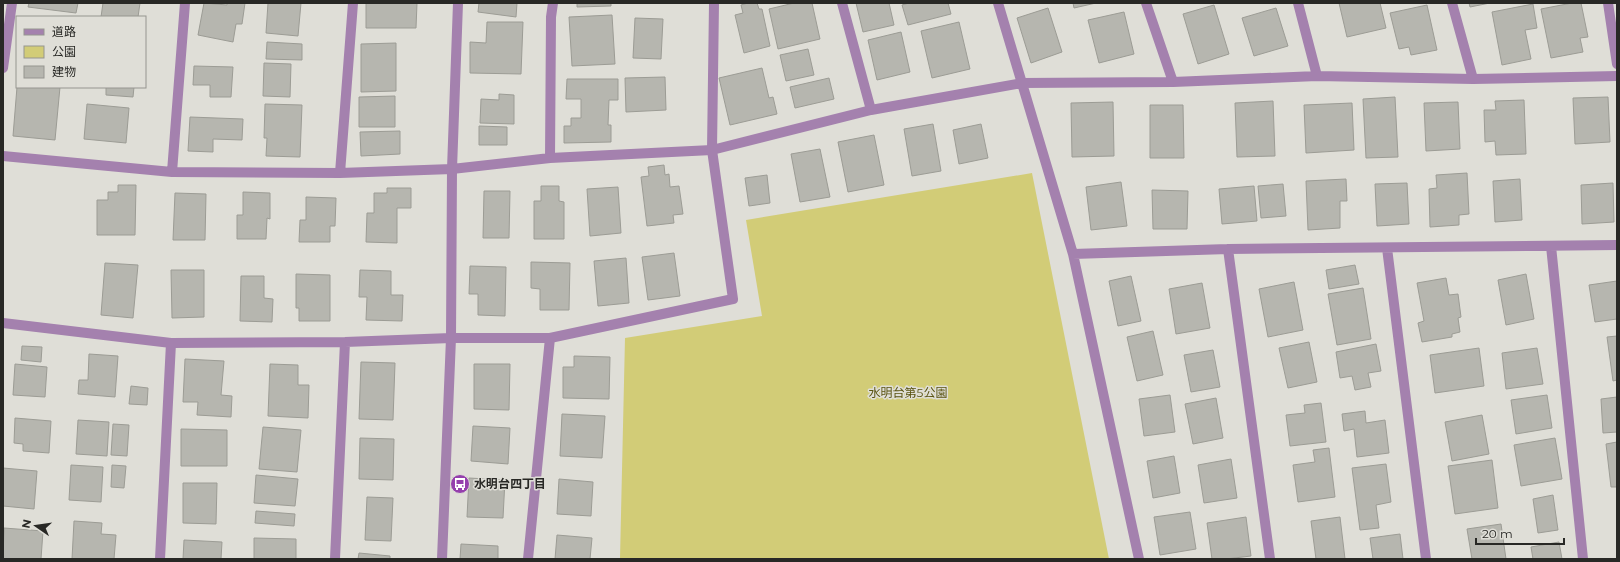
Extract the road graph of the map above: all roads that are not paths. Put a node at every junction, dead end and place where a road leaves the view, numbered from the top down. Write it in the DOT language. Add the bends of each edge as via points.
graph roads {
  1 [pos="12,3"];
  2 [pos="185,3"];
  3 [pos="354,3"];
  4 [pos="458,3"];
  5 [pos="553,3"];
  6 [pos="714,3"];
  7 [pos="842,3"];
  8 [pos="998,3"];
  9 [pos="1146,3"];
  10 [pos="1298,3"];
  11 [pos="1452,3"];
  12 [pos="1608,3"];
  13 [pos="1617,64"];
  14 [pos="3,68"];
  15 [pos="1317,76"];
  16 [pos="1617,76"];
  17 [pos="1473,78"];
  18 [pos="1173,82"];
  19 [pos="1022,83"];
  20 [pos="870,110"];
  21 [pos="712,150"];
  22 [pos="3,156"];
  23 [pos="550,158"];
  24 [pos="452,169"];
  25 [pos="172,172"];
  26 [pos="340,173"];
  27 [pos="1617,245"];
  28 [pos="1551,246"];
  29 [pos="1387,248"];
  30 [pos="1228,249"];
  31 [pos="1073,254"];
  32 [pos="3,323"];
  33 [pos="451,338"];
  34 [pos="550,338"];
  35 [pos="345,342"];
  36 [pos="171,343"];
  37 [pos="160,559"];
  38 [pos="335,559"];
  39 [pos="442,559"];
  40 [pos="528,559"];
  41 [pos="1140,559"];
  42 [pos="1270,559"];
  43 [pos="1426,559"];
  44 [pos="1583,559"];
  1 -- 14 [label="street"];
  2 -- 25 [label="street"];
  3 -- 26 [label="street"];
  4 -- 24 [label="street"];
  5 -- 23 [label="street"];
  6 -- 21 [label="street"];
  7 -- 20 [label="street"];
  8 -- 19 [label="street"];
  9 -- 18 [label="street"];
  10 -- 15 [label="street"];
  11 -- 17 [label="street"];
  12 -- 13 [label="street"];
  15 -- 17 [label="street"];
  15 -- 18 [label="street"];
  16 -- 17 [label="street"];
  18 -- 19 [label="street"];
  19 -- 20 [label="street"];
  19 -- 31 [label="street"];
  20 -- 21 [label="street"];
  21 -- 23 [label="street"];
  21 -- 34 [label="street" via="733,299"];
  22 -- 25 [label="street"];
  23 -- 24 [label="street"];
  24 -- 26 [label="street"];
  24 -- 33 [label="street"];
  25 -- 26 [label="street"];
  27 -- 28 [label="street"];
  28 -- 29 [label="street"];
  28 -- 44 [label="street"];
  29 -- 30 [label="street"];
  29 -- 43 [label="street"];
  30 -- 31 [label="street"];
  30 -- 42 [label="street"];
  31 -- 41 [label="street"];
  32 -- 36 [label="street"];
  33 -- 34 [label="street"];
  33 -- 35 [label="street"];
  33 -- 39 [label="street"];
  34 -- 40 [label="street"];
  35 -- 36 [label="street"];
  35 -- 38 [label="street"];
  36 -- 37 [label="street"];
}
